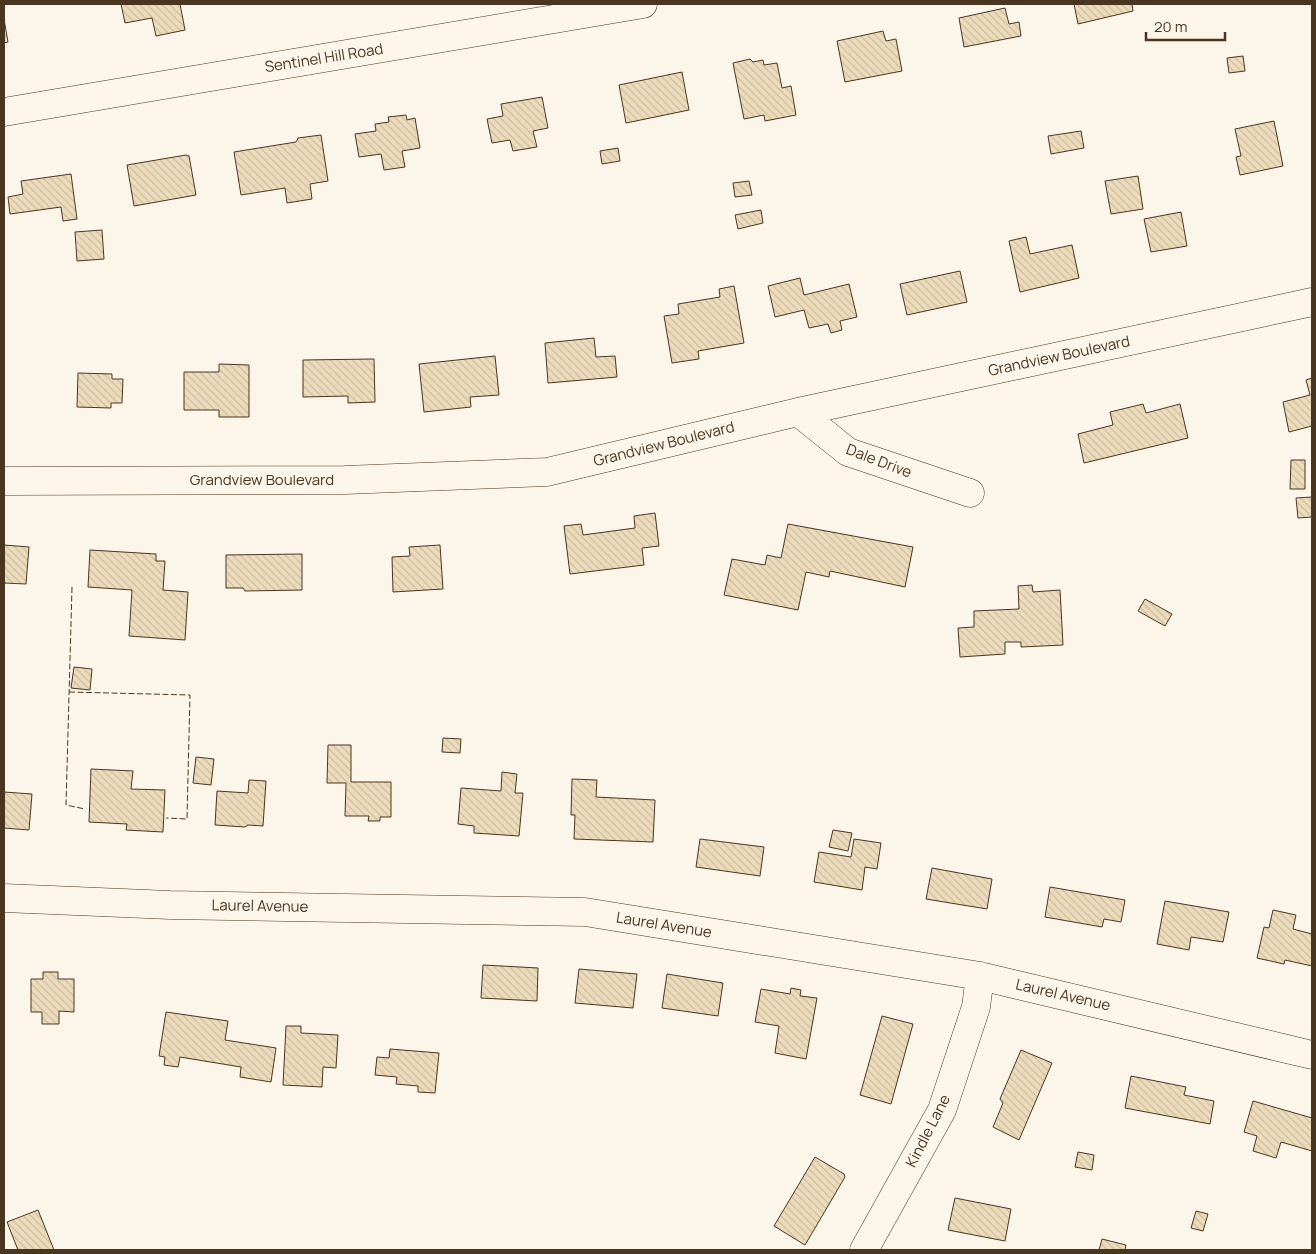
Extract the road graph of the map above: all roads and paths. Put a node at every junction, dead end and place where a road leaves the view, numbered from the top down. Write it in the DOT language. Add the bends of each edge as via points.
graph roads {
  1 [pos="643,4"];
  2 [pos="4,112"];
  3 [pos="1312,302"];
  4 [pos="798,412"];
  5 [pos="4,481"];
  6 [pos="970,493"];
  7 [pos="4,898"];
  8 [pos="980,976"];
  9 [pos="1312,1055"];
  10 [pos="864,1250"];
  1 -- 2 [label="street, Sentinel Hill Road"];
  3 -- 4 [label="street, Grandview Boulevard"];
  4 -- 5 [label="street, Grandview Boulevard" via="547,472 345,480"];
  4 -- 6 [label="street, Dale Drive" via="848,452"];
  7 -- 8 [label="street, Laurel Avenue" via="170,905 585,912"];
  8 -- 9 [label="street, Laurel Avenue"];
  8 -- 10 [label="street, Kindle Lane" via="976,1006 942,1110"];
}
